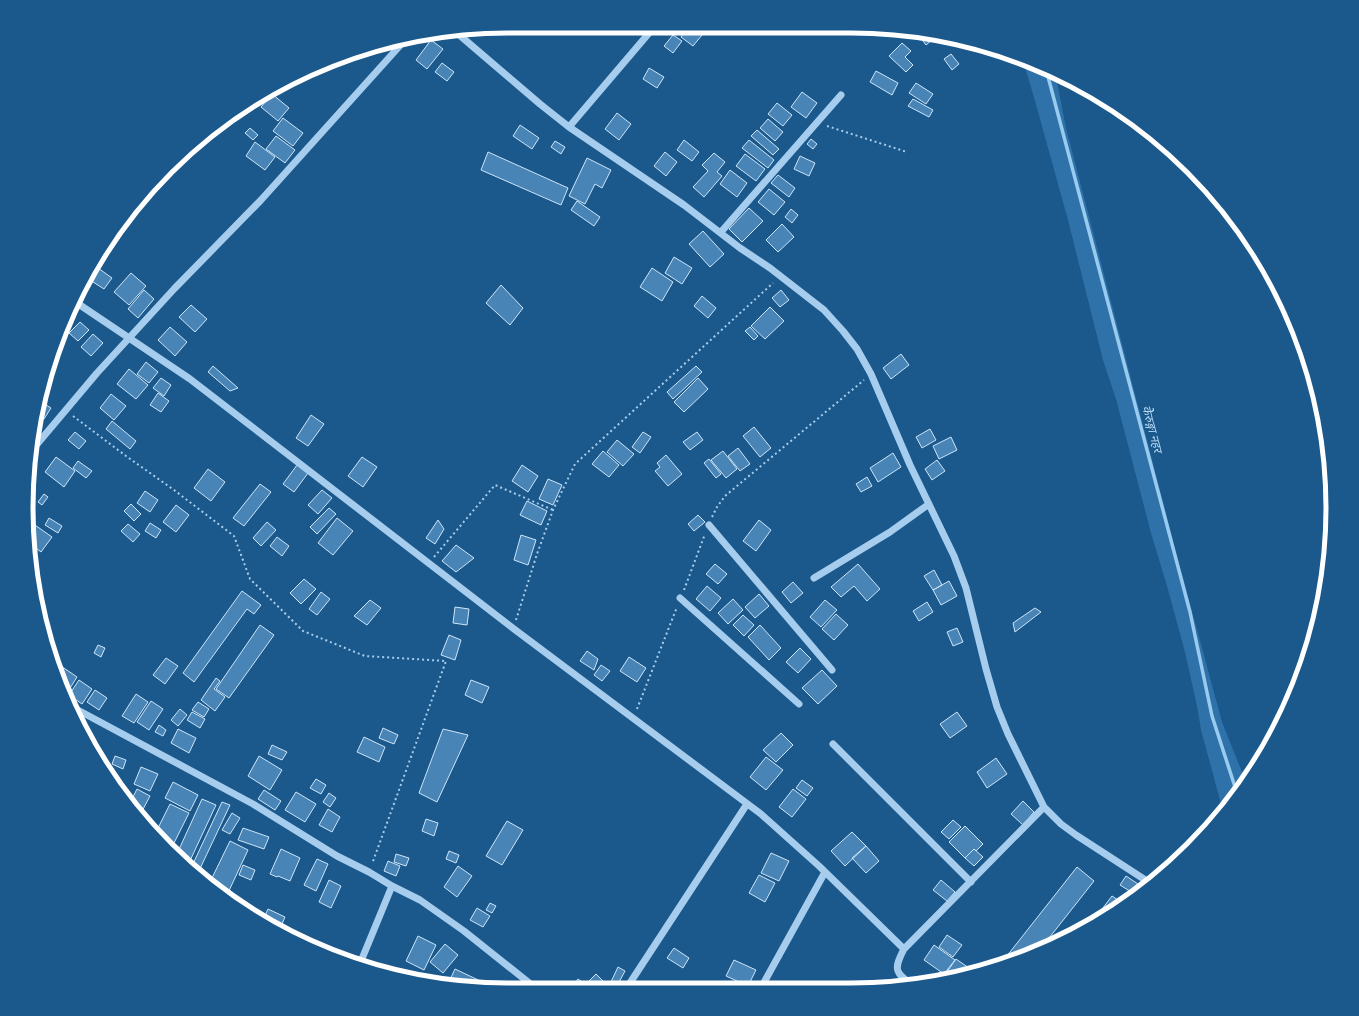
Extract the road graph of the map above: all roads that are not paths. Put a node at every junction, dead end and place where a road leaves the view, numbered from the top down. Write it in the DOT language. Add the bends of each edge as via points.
graph roads {
  1 [pos="649,33"];
  2 [pos="461,36"];
  3 [pos="400,45"];
  4 [pos="841,95"];
  5 [pos="569,127"];
  6 [pos="721,232"];
  7 [pos="79,304"];
  8 [pos="130,338"];
  9 [pos="37,444"];
  10 [pos="929,504"];
  11 [pos="709,525"];
  12 [pos="814,578"];
  13 [pos="680,598"];
  14 [pos="832,670"];
  15 [pos="799,704"];
  16 [pos="78,710"];
  17 [pos="832,744"];
  18 [pos="747,804"];
  19 [pos="1044,807"];
  20 [pos="825,872"];
  21 [pos="1146,880"];
  22 [pos="971,882"];
  23 [pos="392,886"];
  24 [pos="904,949"];
  25 [pos="362,960"];
  26 [pos="905,980"];
  27 [pos="528,983"];
  28 [pos="630,983"];
  29 [pos="764,983"];
  1 -- 5 [label="street"];
  2 -- 5 [label="street"];
  3 -- 8 [label="street"];
  4 -- 6 [label="street"];
  5 -- 6 [label="street"];
  6 -- 10 [label="street" via="824,310 857,349 871,374"];
  7 -- 8 [label="street"];
  8 -- 9 [label="street"];
  8 -- 18 [label="street" via="190,379 514,629"];
  10 -- 12 [label="street" via="890,532"];
  10 -- 19 [label="street" via="966,588 997,707"];
  11 -- 14 [label="street"];
  13 -- 15 [label="street"];
  16 -- 23 [label="street" via="253,804 337,856"];
  17 -- 22 [label="street"];
  18 -- 20 [label="street"];
  18 -- 28 [label="street"];
  19 -- 21 [label="street" via="1076,836"];
  19 -- 22 [label="street"];
  20 -- 24 [label="street"];
  20 -- 29 [label="street"];
  22 -- 24 [label="street"];
  23 -- 25 [label="street"];
  23 -- 27 [label="street" via="420,900 464,931"];
  24 -- 26 [label="street" via="897,963 897,971"];
}
